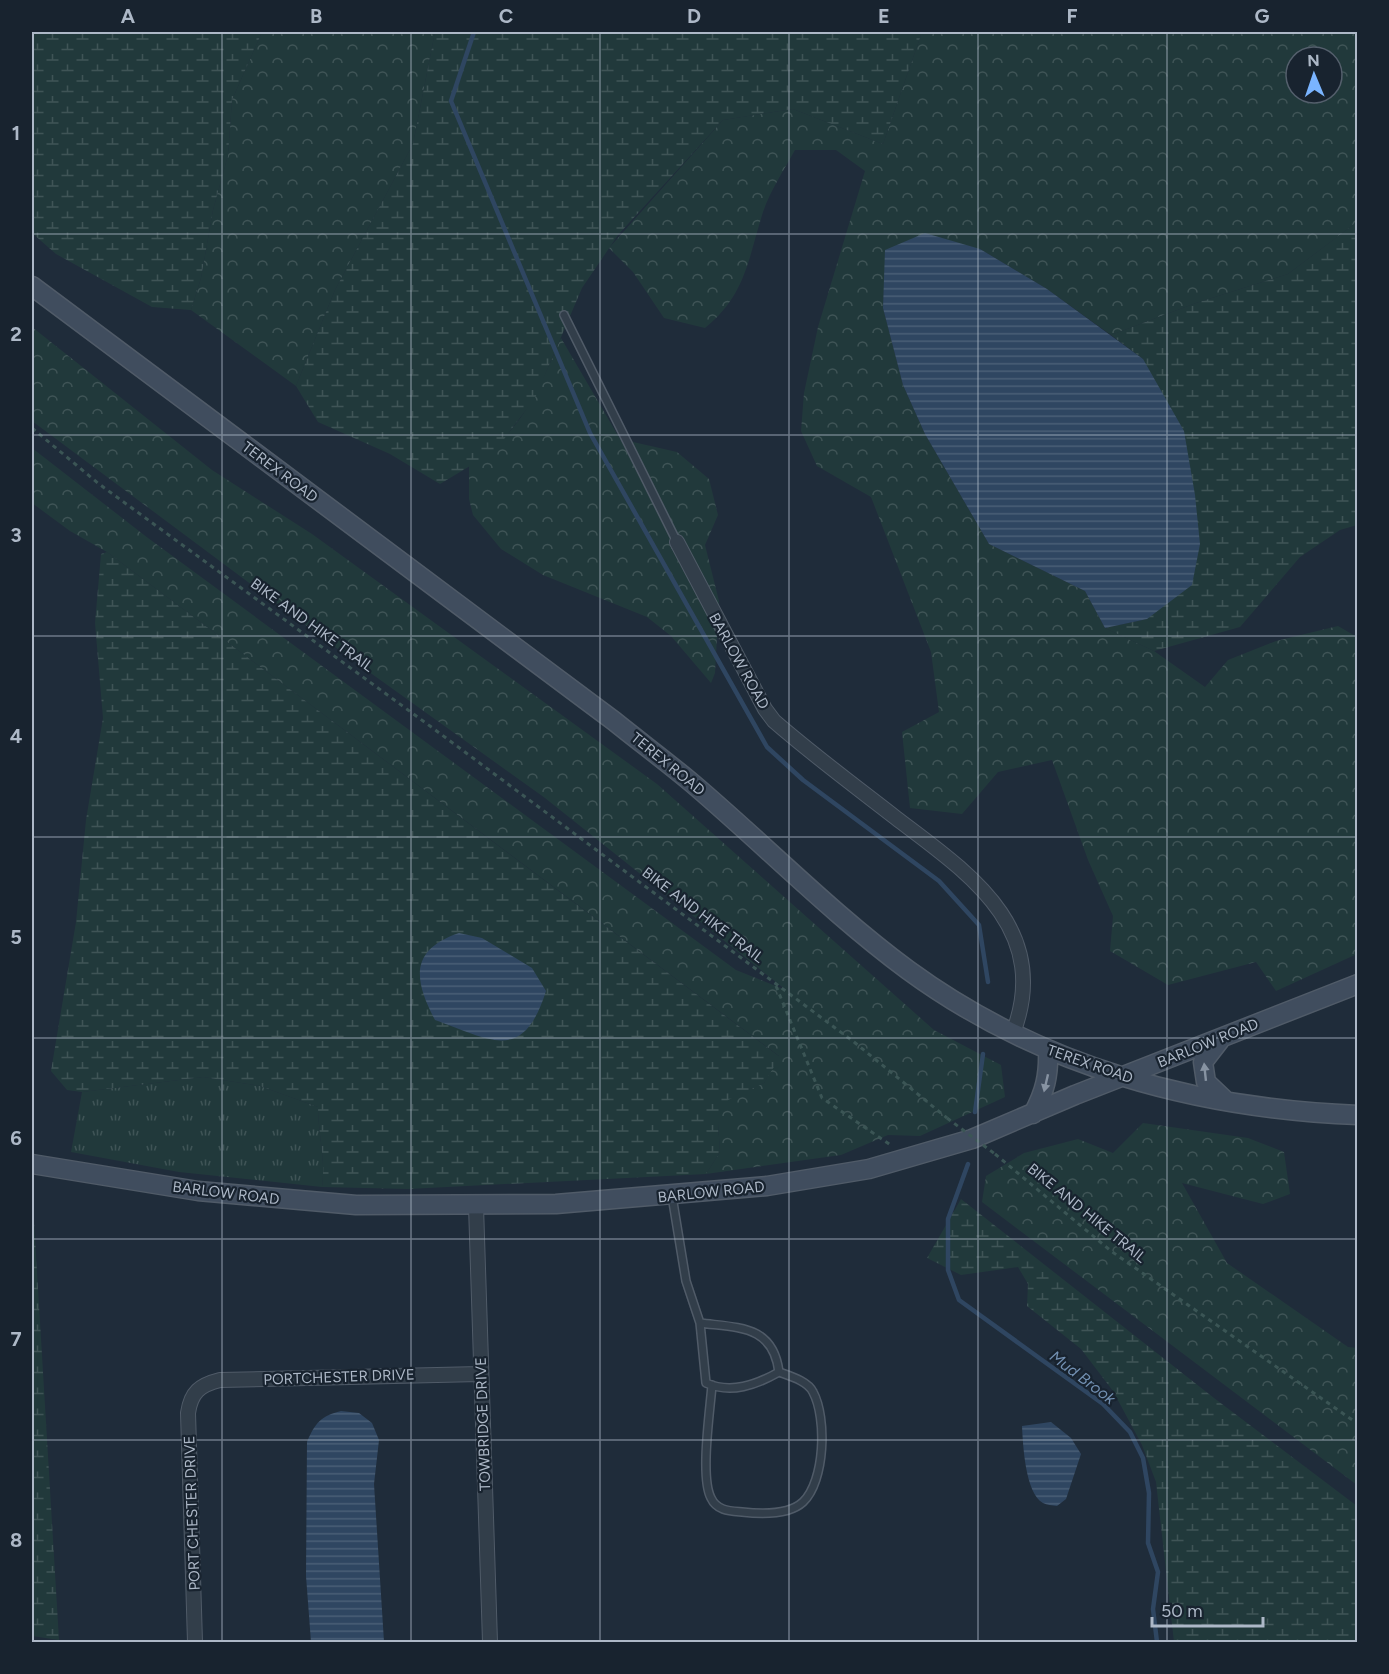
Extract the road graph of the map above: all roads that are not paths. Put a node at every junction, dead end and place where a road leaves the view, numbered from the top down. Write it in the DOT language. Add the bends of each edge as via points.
graph roads {
  1 [pos="32,286"];
  2 [pos="564,315"];
  3 [pos="677,542"];
  4 [pos="1358,984"];
  5 [pos="1013,1033"];
  6 [pos="1221,1040"];
  7 [pos="1047,1050"];
  8 [pos="1122,1077"];
  9 [pos="1226,1102"];
  10 [pos="1033,1114"];
  11 [pos="1358,1115"];
  12 [pos="32,1164"];
  13 [pos="672,1196"];
  14 [pos="476,1206"];
  15 [pos="700,1323"];
  16 [pos="779,1372"];
  17 [pos="480,1374"];
  18 [pos="712,1385"];
  19 [pos="200,1387"];
  20 [pos="195,1642"];
  21 [pos="490,1642"];
  1 -- 5 [label="main road, TEREX ROAD" via="691,782 856,930 960,1004"];
  2 -- 3 [label="lane"];
  3 -- 5 [label="street, BARLOW ROAD" via="774,721 964,870 999,908 1011,930 1020,961 1022,995"];
  4 -- 6 [label="main road, BARLOW ROAD"];
  5 -- 7 [label="main road, TEREX ROAD"];
  6 -- 8 [label="main road, BARLOW ROAD"];
  9 -- 6 [label="main road, one-way" via="1206,1082 1203,1062"];
  7 -- 8 [label="main road, TEREX ROAD"];
  7 -- 10 [label="main road, one-way" via="1049,1072"];
  8 -- 9 [label="main road, TEREX ROAD"];
  8 -- 10 [label="main road, BARLOW ROAD"];
  9 -- 11 [label="main road, TEREX ROAD"];
  10 -- 13 [label="main road, BARLOW ROAD" via="908,1159 809,1180"];
  12 -- 14 [label="main road, BARLOW ROAD" via="257,1198 356,1205"];
  13 -- 14 [label="main road, BARLOW ROAD"];
  13 -- 15 [label="lane" via="686,1281"];
  14 -- 17 [label="street, TOWBRIDGE DRIVE"];
  15 -- 16 [label="lane" via="764,1336 777,1355"];
  15 -- 18 [label="lane" via="706,1383"];
  16 -- 18 [label="lane" via="756,1384 720,1389"];
  16 -- 18 [label="lane" via="800,1380 813,1391 820,1414 822,1454 814,1483 803,1502 786,1510 757,1514 722,1510 711,1499 706,1462"];
  17 -- 19 [label="street, PORTCHESTER DRIVE" via="220,1380"];
  17 -- 21 [label="street, TOWBRIDGE DRIVE"];
  19 -- 20 [label="street, PORT CHESTER DRIVE" via="189,1402 188,1413"];
}
